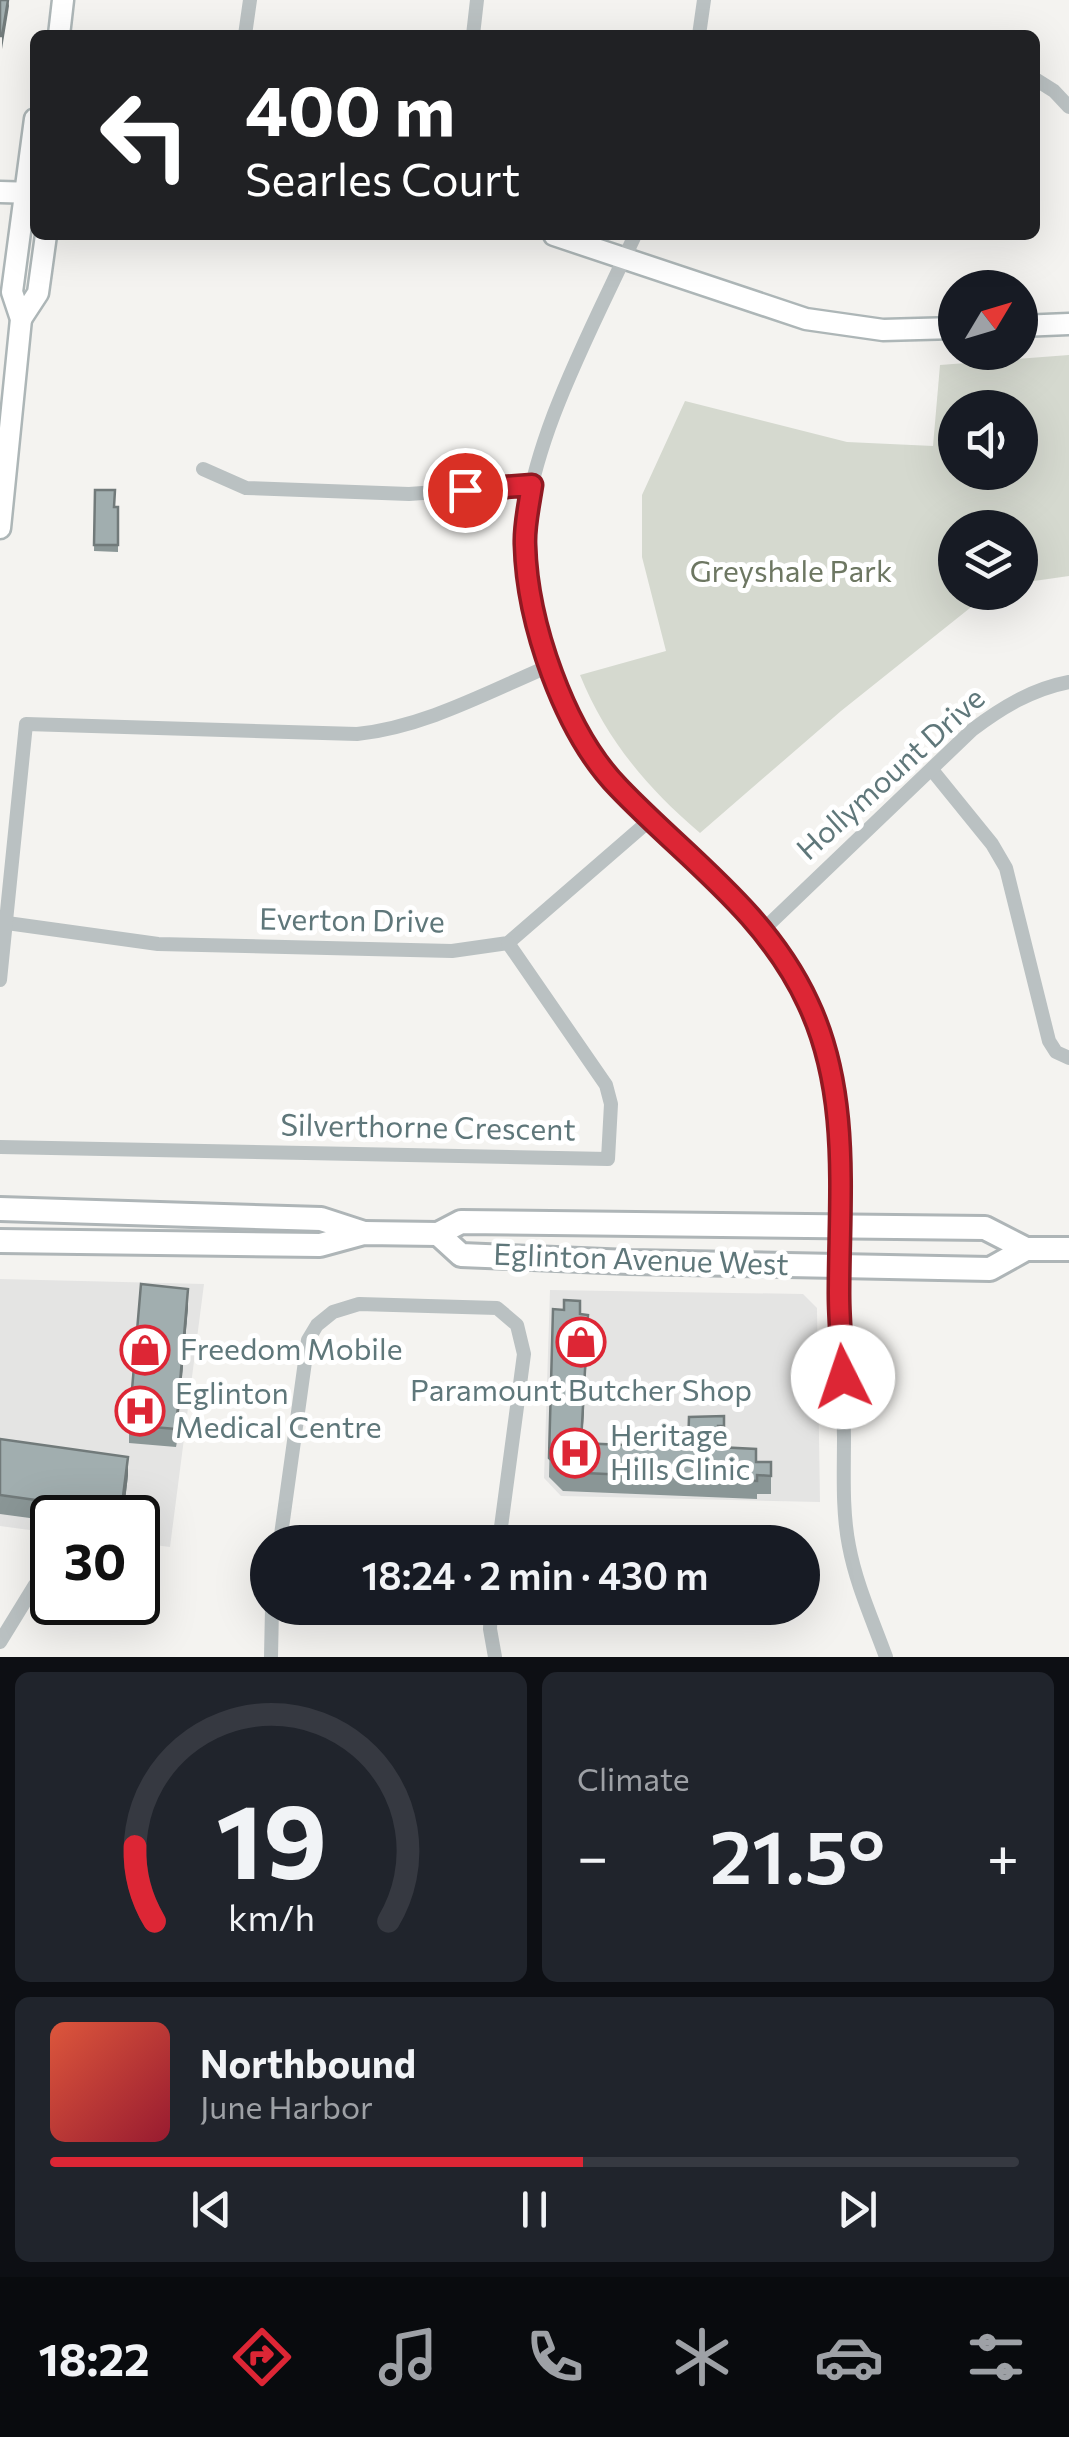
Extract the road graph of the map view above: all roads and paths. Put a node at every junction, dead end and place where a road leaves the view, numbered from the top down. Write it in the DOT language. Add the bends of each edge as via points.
graph roads {
  1 [pos="63,0"];
  2 [pos="250,0"];
  3 [pos="476,0"];
  4 [pos="704,0"];
  5 [pos="60,30"];
  6 [pos="247,30"];
  7 [pos="473,30"];
  8 [pos="700,30"];
  9 [pos="1040,82"];
  10 [pos="1069,108"];
  11 [pos="0,192"];
  12 [pos="30,193"];
  13 [pos="45,240"];
  14 [pos="569,240"];
  15 [pos="633,240"];
  16 [pos="624,258"];
  17 [pos="21,319"];
  18 [pos="1069,324"];
  19 [pos="1038,325"];
  20 [pos="938,328"];
  21 [pos="203,469"];
  22 [pos="532,485"];
  23 [pos="0,528"];
  24 [pos="548,666"];
  25 [pos="1069,682"];
  26 [pos="932,770"];
  27 [pos="650,820"];
  28 [pos="7,923"];
  29 [pos="764,929"];
  30 [pos="508,943"];
  31 [pos="0,980"];
  32 [pos="1069,1058"];
  33 [pos="0,1147"];
  34 [pos="0,1209"];
  35 [pos="840,1225"];
  36 [pos="364,1233"];
  37 [pos="438,1234"];
  38 [pos="0,1242"];
  39 [pos="1026,1248"];
  40 [pos="1069,1249"];
  41 [pos="840,1267"];
  42 [pos="282,1525"];
  43 [pos="501,1525"];
  44 [pos="30,1594"];
  45 [pos="272,1625"];
  46 [pos="490,1625"];
  47 [pos="0,1642"];
  48 [pos="271,1657"];
  49 [pos="495,1657"];
  50 [pos="886,1657"];
  1 -- 5 [label="street"];
  2 -- 6 [label="street"];
  3 -- 7 [label="street"];
  4 -- 8 [label="street"];
  9 -- 10 [label="street"];
  11 -- 12 [label="street"];
  12 -- 17 [label="street" via="12,292"];
  13 -- 17 [label="street" via="38,294"];
  14 -- 16 [label="street"];
  15 -- 16 [label="street"];
  16 -- 20 [label="street" via="806,320 883,330"];
  16 -- 22 [label="street" via="558,406"];
  17 -- 23 [label="street"];
  18 -- 19 [label="street"];
  21 -- 22 [label="street" via="246,488 409,494"];
  22 -- 24 [label="street" via="524,540 528,586"];
  24 -- 27 [label="street" via="584,741"];
  24 -- 28 [label="street" via="386,731 26,724"];
  25 -- 26 [label="street, Hollymount Drive" via="1004,706"];
  26 -- 29 [label="street, Hollymount Drive"];
  26 -- 32 [label="street" via="1006,868 1048,1041"];
  27 -- 29 [label="street"];
  27 -- 30 [label="street"];
  28 -- 30 [label="street, Everton Drive" via="158,944 452,951"];
  28 -- 31 [label="street"];
  29 -- 35 [label="street" via="807,1000 829,1064 838,1110"];
  30 -- 33 [label="street, Silverthorne Crescent" via="606,1085 608,1159"];
  34 -- 36 [label="main road, Eglinton Avenue West" via="321,1218"];
  35 -- 37 [label="main road, Eglinton Avenue West" via="461,1222"];
  35 -- 39 [label="main road, Eglinton Avenue West" via="985,1228"];
  35 -- 41 [label="street"];
  36 -- 37 [label="main road, Eglinton Avenue West"];
  36 -- 38 [label="main road, Eglinton Avenue West" via="320,1245"];
  37 -- 41 [label="main road, Eglinton Avenue West" via="462,1255"];
  39 -- 40 [label="main road, Eglinton Avenue West"];
  39 -- 41 [label="main road, Eglinton Avenue West" via="990,1270"];
  41 -- 50 [label="street" via="848,1546"];
  42 -- 43 [label="street" via="308,1340 333,1312 359,1304 496,1308 517,1325 524,1354"];
  44 -- 47 [label="street"];
  45 -- 48 [label="street"];
  46 -- 49 [label="street"];
}
